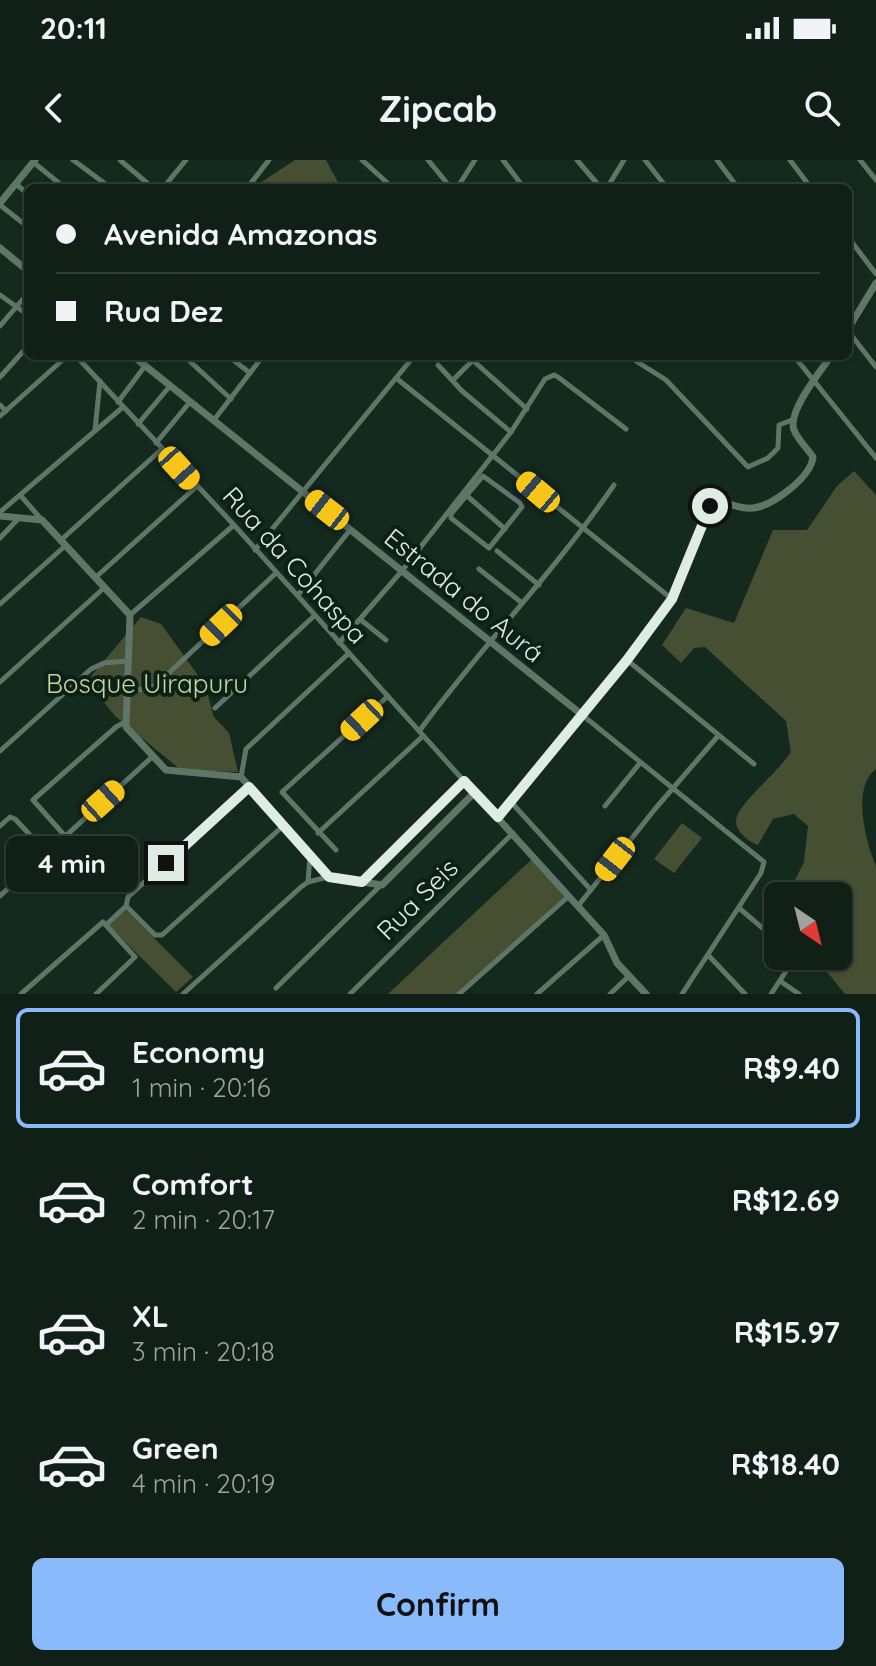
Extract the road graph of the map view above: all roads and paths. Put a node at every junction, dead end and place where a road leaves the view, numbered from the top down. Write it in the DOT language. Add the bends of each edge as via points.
graph roads {
  1 [pos="73,160"];
  2 [pos="120,160"];
  3 [pos="186,160"];
  4 [pos="269,160"];
  5 [pos="362,160"];
  6 [pos="428,160"];
  7 [pos="475,160"];
  8 [pos="503,160"];
  9 [pos="577,160"];
  10 [pos="624,160"];
  11 [pos="645,160"];
  12 [pos="717,160"];
  13 [pos="790,160"];
  14 [pos="860,160"];
  15 [pos="34,161"];
  16 [pos="876,180"];
  17 [pos="16,184"];
  18 [pos="60,184"];
  19 [pos="106,184"];
  20 [pos="148,184"];
  21 [pos="166,184"];
  22 [pos="250,184"];
  23 [pos="389,184"];
  24 [pos="448,184"];
  25 [pos="460,184"];
  26 [pos="521,184"];
  27 [pos="598,184"];
  28 [pos="612,184"];
  29 [pos="664,184"];
  30 [pos="735,184"];
  31 [pos="808,184"];
  32 [pos="24,191"];
  33 [pos="0,204"];
  34 [pos="24,224"];
  35 [pos="852,242"];
  36 [pos="0,248"];
  37 [pos="24,268"];
  38 [pos="876,274"];
  39 [pos="876,283"];
  40 [pos="0,295"];
  41 [pos="24,298"];
  42 [pos="17,307"];
  43 [pos="24,312"];
  44 [pos="852,323"];
  45 [pos="0,326"];
  46 [pos="852,335"];
  47 [pos="24,350"];
  48 [pos="63,360"];
  49 [pos="80,360"];
  50 [pos="138,360"];
  51 [pos="188,360"];
  52 [pos="233,360"];
  53 [pos="260,360"];
  54 [pos="411,360"];
  55 [pos="469,360"];
  56 [pos="473,360"];
  57 [pos="634,360"];
  58 [pos="797,360"];
  59 [pos="828,360"];
  60 [pos="438,365"];
  61 [pos="145,366"];
  62 [pos="876,367"];
  63 [pos="250,373"];
  64 [pos="0,377"];
  65 [pos="396,378"];
  66 [pos="453,380"];
  67 [pos="100,381"];
  68 [pos="814,382"];
  69 [pos="170,386"];
  70 [pos="231,399"];
  71 [pos="190,402"];
  72 [pos="121,404"];
  73 [pos="0,405"];
  74 [pos="527,409"];
  75 [pos="6,411"];
  76 [pos="0,416"];
  77 [pos="792,420"];
  78 [pos="213,421"];
  79 [pos="138,424"];
  80 [pos="626,429"];
  81 [pos="95,431"];
  82 [pos="511,432"];
  83 [pos="156,443"];
  84 [pos="162,449"];
  85 [pos="493,454"];
  86 [pos="876,458"];
  87 [pos="614,485"];
  88 [pos="196,487"];
  89 [pos="303,491"];
  90 [pos="466,495"];
  91 [pos="21,496"];
  92 [pos="449,512"];
  93 [pos="0,514"];
  94 [pos="19,518"];
  95 [pos="42,520"];
  96 [pos="234,525"];
  97 [pos="351,529"];
  98 [pos="505,529"];
  99 [pos="583,530"];
  100 [pos="0,538"];
  101 [pos="64,543"];
  102 [pos="255,550"];
  103 [pos="497,551"];
  104 [pos="479,569"];
  105 [pos="401,572"];
  106 [pos="275,574"];
  107 [pos="96,577"];
  108 [pos="539,585"];
  109 [pos="105,587"];
  110 [pos="298,595"];
  111 [pos="672,599"];
  112 [pos="522,603"];
  113 [pos="0,604"];
  114 [pos="130,615"];
  115 [pos="314,616"];
  116 [pos="361,620"];
  117 [pos="386,640"];
  118 [pos="339,643"];
  119 [pos="490,643"];
  120 [pos="349,653"];
  121 [pos="627,660"];
  122 [pos="128,661"];
  123 [pos="0,682"];
  124 [pos="126,690"];
  125 [pos="388,696"];
  126 [pos="215,708"];
  127 [pos="581,714"];
  128 [pos="126,721"];
  129 [pos="422,733"];
  130 [pos="718,736"];
  131 [pos="0,751"];
  132 [pos="152,757"];
  133 [pos="640,763"];
  134 [pos="754,764"];
  135 [pos="241,777"];
  136 [pos="464,781"];
  137 [pos="249,787"];
  138 [pos="674,788"];
  139 [pos="475,792"];
  140 [pos="510,801"];
  141 [pos="605,806"];
  142 [pos="498,817"];
  143 [pos="0,826"];
  144 [pos="283,826"];
  145 [pos="318,833"];
  146 [pos="513,833"];
  147 [pos="65,836"];
  148 [pos="336,850"];
  149 [pos="47,853"];
  150 [pos="310,856"];
  151 [pos="329,877"];
  152 [pos="308,882"];
  153 [pos="362,882"];
  154 [pos="382,885"];
  155 [pos="591,890"];
  156 [pos="0,896"];
  157 [pos="569,896"];
  158 [pos="126,906"];
  159 [pos="578,906"];
  160 [pos="739,908"];
  161 [pos="107,924"];
  162 [pos="764,929"];
  163 [pos="604,935"];
  164 [pos="708,955"];
  165 [pos="788,970"];
  166 [pos="629,976"];
  167 [pos="780,981"];
  168 [pos="276,988"];
  169 [pos="641,993"];
  170 [pos="21,994"];
  171 [pos="96,994"];
  172 [pos="183,994"];
  173 [pos="350,994"];
  174 [pos="459,994"];
  175 [pos="537,994"];
  176 [pos="610,994"];
  177 [pos="682,994"];
  178 [pos="745,994"];
  179 [pos="771,994"];
  180 [pos="799,994"];
  1 -- 19 [label="street"];
  2 -- 20 [label="street"];
  3 -- 21 [label="street"];
  4 -- 22 [label="street"];
  5 -- 23 [label="street"];
  6 -- 24 [label="street"];
  7 -- 25 [label="street"];
  8 -- 26 [label="street"];
  9 -- 27 [label="street"];
  10 -- 28 [label="street"];
  11 -- 29 [label="street"];
  12 -- 30 [label="street"];
  13 -- 31 [label="street"];
  14 -- 16 [label="street"];
  15 -- 17 [label="street"];
  15 -- 18 [label="street"];
  17 -- 32 [label="street"];
  17 -- 33 [label="street"];
  33 -- 34 [label="street"];
  35 -- 38 [label="street"];
  36 -- 37 [label="street"];
  39 -- 44 [label="street"];
  40 -- 42 [label="street"];
  41 -- 42 [label="street"];
  42 -- 43 [label="street"];
  42 -- 45 [label="street"];
  46 -- 62 [label="street"];
  47 -- 64 [label="street"];
  48 -- 75 [label="street"];
  49 -- 67 [label="street, Rua da Cohaspa"];
  50 -- 61 [label="street, Estrada do Aurá"];
  51 -- 70 [label="street"];
  52 -- 63 [label="street"];
  53 -- 63 [label="street"];
  54 -- 65 [label="street"];
  55 -- 66 [label="street"];
  56 -- 74 [label="street"];
  57 -- 77 [label="street" via="666,380 748,467 778,448 779,425"];
  58 -- 68 [label="street"];
  59 -- 68 [label="street"];
  60 -- 66 [label="street"];
  61 -- 69 [label="street, Estrada do Aurá"];
  61 -- 72 [label="street"];
  63 -- 70 [label="street"];
  65 -- 85 [label="street"];
  65 -- 89 [label="street"];
  66 -- 82 [label="street"];
  67 -- 72 [label="street, Rua da Cohaspa"];
  67 -- 81 [label="street"];
  68 -- 77 [label="street"];
  68 -- 86 [label="street"];
  69 -- 71 [label="street, Estrada do Aurá"];
  69 -- 79 [label="street"];
  70 -- 78 [label="street"];
  71 -- 78 [label="street, Estrada do Aurá"];
  71 -- 83 [label="street"];
  72 -- 79 [label="street, Rua da Cohaspa"];
  72 -- 81 [label="street"];
  73 -- 75 [label="street"];
  74 -- 80 [label="street" via="545,379 554,375"];
  74 -- 82 [label="street"];
  75 -- 76 [label="street"];
  77 -- 111 [label="street" via="813,457 811,467 764,506 741,508 722,501 710,506"];
  78 -- 89 [label="street, Estrada do Aurá"];
  79 -- 83 [label="street, Rua da Cohaspa"];
  81 -- 91 [label="street"];
  82 -- 85 [label="street"];
  83 -- 84 [label="street, Rua da Cohaspa"];
  84 -- 88 [label="street, Rua da Cohaspa"];
  84 -- 101 [label="street"];
  85 -- 92 [label="street"];
  85 -- 99 [label="street"];
  87 -- 99 [label="street"];
  88 -- 96 [label="street, Rua da Cohaspa"];
  88 -- 107 [label="street"];
  89 -- 97 [label="street, Estrada do Aurá"];
  89 -- 102 [label="street"];
  90 -- 92 [label="street"];
  90 -- 98 [label="street"];
  90 -- 98 [label="street" via="485,476 520,503"];
  91 -- 93 [label="street"];
  91 -- 95 [label="street"];
  92 -- 98 [label="street" via="489,548"];
  92 -- 105 [label="street"];
  93 -- 94 [label="street"];
  94 -- 95 [label="street"];
  94 -- 100 [label="street"];
  95 -- 101 [label="street"];
  96 -- 102 [label="street, Rua da Cohaspa"];
  96 -- 114 [label="street"];
  97 -- 105 [label="street, Estrada do Aurá"];
  97 -- 110 [label="street"];
  99 -- 108 [label="street"];
  99 -- 111 [label="street"];
  101 -- 107 [label="street"];
  101 -- 113 [label="street"];
  102 -- 106 [label="street, Rua da Cohaspa"];
  103 -- 108 [label="street"];
  104 -- 112 [label="street"];
  105 -- 116 [label="street"];
  105 -- 119 [label="street, Estrada do Aurá"];
  106 -- 110 [label="street, Rua da Cohaspa"];
  106 -- 124 [label="street" via="174,670 149,689"];
  107 -- 109 [label="street"];
  108 -- 112 [label="street"];
  109 -- 114 [label="street"];
  109 -- 123 [label="street"];
  110 -- 115 [label="street, Rua da Cohaspa"];
  111 -- 121 [label="street"];
  112 -- 119 [label="street"];
  114 -- 122 [label="street"];
  115 -- 118 [label="street, Rua da Cohaspa"];
  115 -- 126 [label="street"];
  116 -- 117 [label="street"];
  116 -- 118 [label="street"];
  118 -- 120 [label="street, Rua da Cohaspa"];
  119 -- 127 [label="street, Estrada do Aurá"];
  119 -- 129 [label="street"];
  120 -- 125 [label="street, Rua da Cohaspa"];
  120 -- 135 [label="street" via="246,749"];
  121 -- 127 [label="street"];
  121 -- 130 [label="street"];
  122 -- 124 [label="street"];
  122 -- 131 [label="street" via="91,669"];
  124 -- 128 [label="street"];
  125 -- 129 [label="street, Rua da Cohaspa"];
  125 -- 145 [label="street" via="282,792"];
  127 -- 133 [label="street, Estrada do Aurá"];
  127 -- 140 [label="street"];
  128 -- 132 [label="street"];
  128 -- 147 [label="street" via="33,800"];
  129 -- 136 [label="street, Rua da Cohaspa"];
  129 -- 145 [label="street"];
  130 -- 134 [label="street"];
  130 -- 138 [label="street"];
  132 -- 135 [label="street" via="172,772"];
  132 -- 147 [label="street"];
  133 -- 138 [label="street, Estrada do Aurá"];
  133 -- 141 [label="street"];
  135 -- 137 [label="street"];
  136 -- 139 [label="street, Rua da Cohaspa"];
  136 -- 153 [label="street"];
  137 -- 144 [label="street"];
  137 -- 158 [label="street" via="128,897"];
  138 -- 155 [label="street"];
  138 -- 160 [label="street, Estrada do Aurá" via="764,862"];
  139 -- 142 [label="street, Rua da Cohaspa"];
  139 -- 154 [label="street"];
  140 -- 142 [label="street"];
  140 -- 155 [label="street"];
  142 -- 146 [label="street, Rua da Cohaspa"];
  143 -- 149 [label="street" via="10,817 19,822"];
  144 -- 150 [label="street"];
  144 -- 158 [label="street" via="162,935 155,935"];
  145 -- 148 [label="street"];
  146 -- 157 [label="street, Rua da Cohaspa"];
  146 -- 173 [label="street, Rua Seis"];
  147 -- 149 [label="street"];
  149 -- 156 [label="street"];
  150 -- 151 [label="street"];
  150 -- 152 [label="street"];
  151 -- 152 [label="street"];
  151 -- 153 [label="street"];
  152 -- 172 [label="street"];
  153 -- 154 [label="street"];
  154 -- 168 [label="street"];
  155 -- 159 [label="street"];
  157 -- 159 [label="street, Rua da Cohaspa"];
  157 -- 174 [label="street"];
  158 -- 161 [label="street"];
  159 -- 163 [label="street, Rua da Cohaspa"];
  160 -- 162 [label="street"];
  160 -- 164 [label="street"];
  161 -- 170 [label="street" via="100,924"];
  161 -- 171 [label="street" via="133,953 133,961"];
  163 -- 166 [label="street, Rua da Cohaspa"];
  163 -- 175 [label="street"];
  164 -- 177 [label="street"];
  164 -- 178 [label="street"];
  165 -- 167 [label="street"];
  166 -- 169 [label="street, Rua da Cohaspa"];
  166 -- 176 [label="street"];
  167 -- 179 [label="street"];
  167 -- 180 [label="street"];
}
